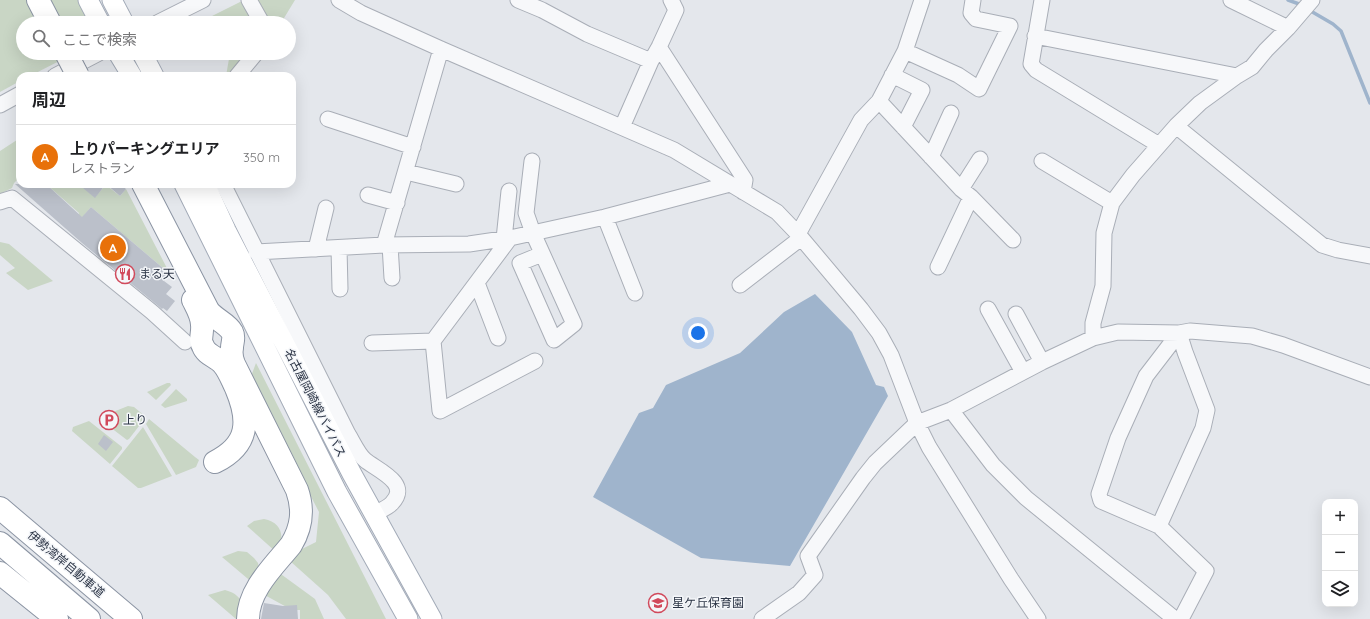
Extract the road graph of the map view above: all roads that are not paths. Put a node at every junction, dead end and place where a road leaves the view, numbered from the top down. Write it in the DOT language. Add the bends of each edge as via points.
graph roads {
  1 [pos="88,0"];
  2 [pos="112,0"];
  3 [pos="203,0"];
  4 [pos="249,0"];
  5 [pos="339,0"];
  6 [pos="518,0"];
  7 [pos="671,0"];
  8 [pos="922,0"];
  9 [pos="973,0"];
  10 [pos="1042,0"];
  11 [pos="1231,0"];
  12 [pos="1312,0"];
  13 [pos="45,7"];
  14 [pos="55,16"];
  15 [pos="96,16"];
  16 [pos="120,16"];
  17 [pos="171,16"];
  18 [pos="258,16"];
  19 [pos="1288,28"];
  20 [pos="1035,36"];
  21 [pos="659,47"];
  22 [pos="441,49"];
  23 [pos="905,51"];
  24 [pos="70,60"];
  25 [pos="81,60"];
  26 [pos="86,60"];
  27 [pos="122,60"];
  28 [pos="146,60"];
  29 [pos="250,60"];
  30 [pos="651,61"];
  31 [pos="63,72"];
  32 [pos="76,72"];
  33 [pos="87,72"];
  34 [pos="130,72"];
  35 [pos="152,72"];
  36 [pos="240,72"];
  37 [pos="892,75"];
  38 [pos="1237,76"];
  39 [pos="16,96"];
  40 [pos="879,101"];
  41 [pos="0,105"];
  42 [pos="951,113"];
  43 [pos="328,119"];
  44 [pos="1176,126"];
  45 [pos="622,127"];
  46 [pos="903,127"];
  47 [pos="1159,145"];
  48 [pos="414,147"];
  49 [pos="930,157"];
  50 [pos="980,159"];
  51 [pos="532,161"];
  52 [pos="1042,161"];
  53 [pos="406,172"];
  54 [pos="456,184"];
  55 [pos="730,184"];
  56 [pos="135,188"];
  57 [pos="146,188"];
  58 [pos="186,188"];
  59 [pos="207,188"];
  60 [pos="225,188"];
  61 [pos="509,191"];
  62 [pos="743,192"];
  63 [pos="966,193"];
  64 [pos="368,195"];
  65 [pos="0,202"];
  66 [pos="397,203"];
  67 [pos="1112,203"];
  68 [pos="326,208"];
  69 [pos="605,217"];
  70 [pos="533,233"];
  71 [pos="799,236"];
  72 [pos="507,239"];
  73 [pos="1013,240"];
  74 [pos="387,245"];
  75 [pos="339,248"];
  76 [pos="316,249"];
  77 [pos="256,252"];
  78 [pos="542,254"];
  79 [pos="1370,256"];
  80 [pos="938,267"];
  81 [pos="392,278"];
  82 [pos="477,282"];
  83 [pos="740,286"];
  84 [pos="340,289"];
  85 [pos="635,293"];
  86 [pos="988,309"];
  87 [pos="1016,314"];
  88 [pos="225,325"];
  89 [pos="1179,332"];
  90 [pos="194,337"];
  91 [pos="498,338"];
  92 [pos="1093,338"];
  93 [pos="433,341"];
  94 [pos="372,343"];
  95 [pos="222,352"];
  96 [pos="535,361"];
  97 [pos="1042,362"];
  98 [pos="1023,372"];
  99 [pos="1370,377"];
  100 [pos="951,410"];
  101 [pos="917,423"];
  102 [pos="215,462"];
  103 [pos="0,508"];
  104 [pos="373,514"];
  105 [pos="1159,526"];
  106 [pos="0,543"];
  107 [pos="0,572"];
  108 [pos="57,619"];
  109 [pos="89,619"];
  110 [pos="131,619"];
  111 [pos="248,619"];
  112 [pos="408,619"];
  113 [pos="432,619"];
  114 [pos="762,619"];
  115 [pos="1038,619"];
  116 [pos="1175,619"];
  117 [pos="1181,619"];
  1 -- 15 [label="main road"];
  2 -- 16 [label="main road"];
  3 -- 17 [label="street"];
  4 -- 18 [label="street"];
  5 -- 22 [label="street" via="361,13"];
  6 -- 30 [label="street" via="587,34"];
  7 -- 21 [label="street" via="676,10"];
  8 -- 23 [label="street"];
  9 -- 23 [label="street" via="971,13 976,18 1010,26 979,89 958,75"];
  10 -- 20 [label="street"];
  11 -- 19 [label="street"];
  12 -- 19 [label="street"];
  13 -- 14 [label="highway"];
  19 -- 38 [label="street" via="1252,67"];
  20 -- 38 [label="street"];
  20 -- 47 [label="street" via="1031,64 1036,70"];
  21 -- 30 [label="street"];
  21 -- 62 [label="street" via="745,180"];
  22 -- 45 [label="street"];
  22 -- 48 [label="street"];
  23 -- 37 [label="street"];
  24 -- 32 [label="highway, bridge"];
  25 -- 33 [label="highway"];
  26 -- 31 [label="street"];
  27 -- 34 [label="main road"];
  28 -- 35 [label="main road"];
  29 -- 36 [label="street"];
  30 -- 45 [label="street"];
  37 -- 40 [label="street"];
  37 -- 46 [label="street" via="922,90"];
  38 -- 44 [label="street" via="1200,103"];
  39 -- 41 [label="street"];
  40 -- 46 [label="street"];
  40 -- 71 [label="street" via="861,120"];
  42 -- 49 [label="street"];
  43 -- 48 [label="street"];
  44 -- 47 [label="street"];
  44 -- 79 [label="street" via="1322,245"];
  45 -- 55 [label="street" via="674,150"];
  46 -- 49 [label="street"];
  47 -- 67 [label="street"];
  48 -- 53 [label="street"];
  49 -- 63 [label="street"];
  50 -- 63 [label="street"];
  51 -- 70 [label="street" via="526,213"];
  52 -- 67 [label="street"];
  53 -- 54 [label="street"];
  53 -- 66 [label="street"];
  55 -- 62 [label="street"];
  55 -- 69 [label="street"];
  56 -- 90 [label="highway" via="198,310 201,318"];
  57 -- 88 [label="highway" via="208,310"];
  58 -- 112 [label="main road, 名古屋岡崎線バイパス" via="338,492"];
  59 -- 104 [label="main road, 名古屋岡崎線バイパス"];
  60 -- 77 [label="street"];
  61 -- 72 [label="street"];
  62 -- 71 [label="street" via="777,212"];
  63 -- 73 [label="street"];
  63 -- 80 [label="street"];
  64 -- 66 [label="street"];
  65 -- 90 [label="street" via="12,198 152,312"];
  66 -- 74 [label="street"];
  67 -- 92 [label="street" via="1104,233 1103,286 1092,323"];
  68 -- 76 [label="street"];
  69 -- 70 [label="street"];
  69 -- 85 [label="street"];
  70 -- 72 [label="street"];
  70 -- 78 [label="street" via="574,324 554,340 520,263"];
  71 -- 83 [label="street"];
  71 -- 101 [label="street" via="879,333 891,356"];
  72 -- 74 [label="street" via="469,244"];
  72 -- 82 [label="street"];
  74 -- 75 [label="street"];
  74 -- 81 [label="street"];
  75 -- 76 [label="street"];
  75 -- 84 [label="street"];
  76 -- 77 [label="street"];
  77 -- 104 [label="street" via="348,434 364,459 394,481 397,496 392,504"];
  82 -- 91 [label="street"];
  82 -- 93 [label="street"];
  86 -- 98 [label="street"];
  87 -- 97 [label="street"];
  88 -- 90 [label="street" via="210,325"];
  88 -- 95 [label="highway" via="234,338"];
  89 -- 92 [label="street" via="1118,332"];
  89 -- 99 [label="street" via="1252,336"];
  89 -- 105 [label="street" via="1207,410 1203,428"];
  89 -- 105 [label="street" via="1146,376 1118,438 1099,494 1101,501"];
  90 -- 95 [label="highway" via="209,354"];
  92 -- 97 [label="street"];
  93 -- 94 [label="street"];
  93 -- 96 [label="street" via="440,411"];
  95 -- 102 [label="highway" via="223,364 242,401 245,420 241,438 232,452"];
  95 -- 111 [label="highway" via="232,354 234,364 297,490 301,509 296,537 257,588 249,605"];
  97 -- 98 [label="street"];
  98 -- 100 [label="street"];
  100 -- 101 [label="street"];
  100 -- 116 [label="street" via="993,465 1026,498"];
  101 -- 114 [label="street" via="875,463 808,556 815,575 799,593"];
  101 -- 115 [label="street" via="953,486"];
  103 -- 110 [label="highway, 伊勢湾岸自動車道"];
  104 -- 113 [label="main road, 名古屋岡崎線バイパス"];
  105 -- 117 [label="street" via="1206,571"];
  106 -- 109 [label="highway"];
  107 -- 108 [label="highway"];
}
